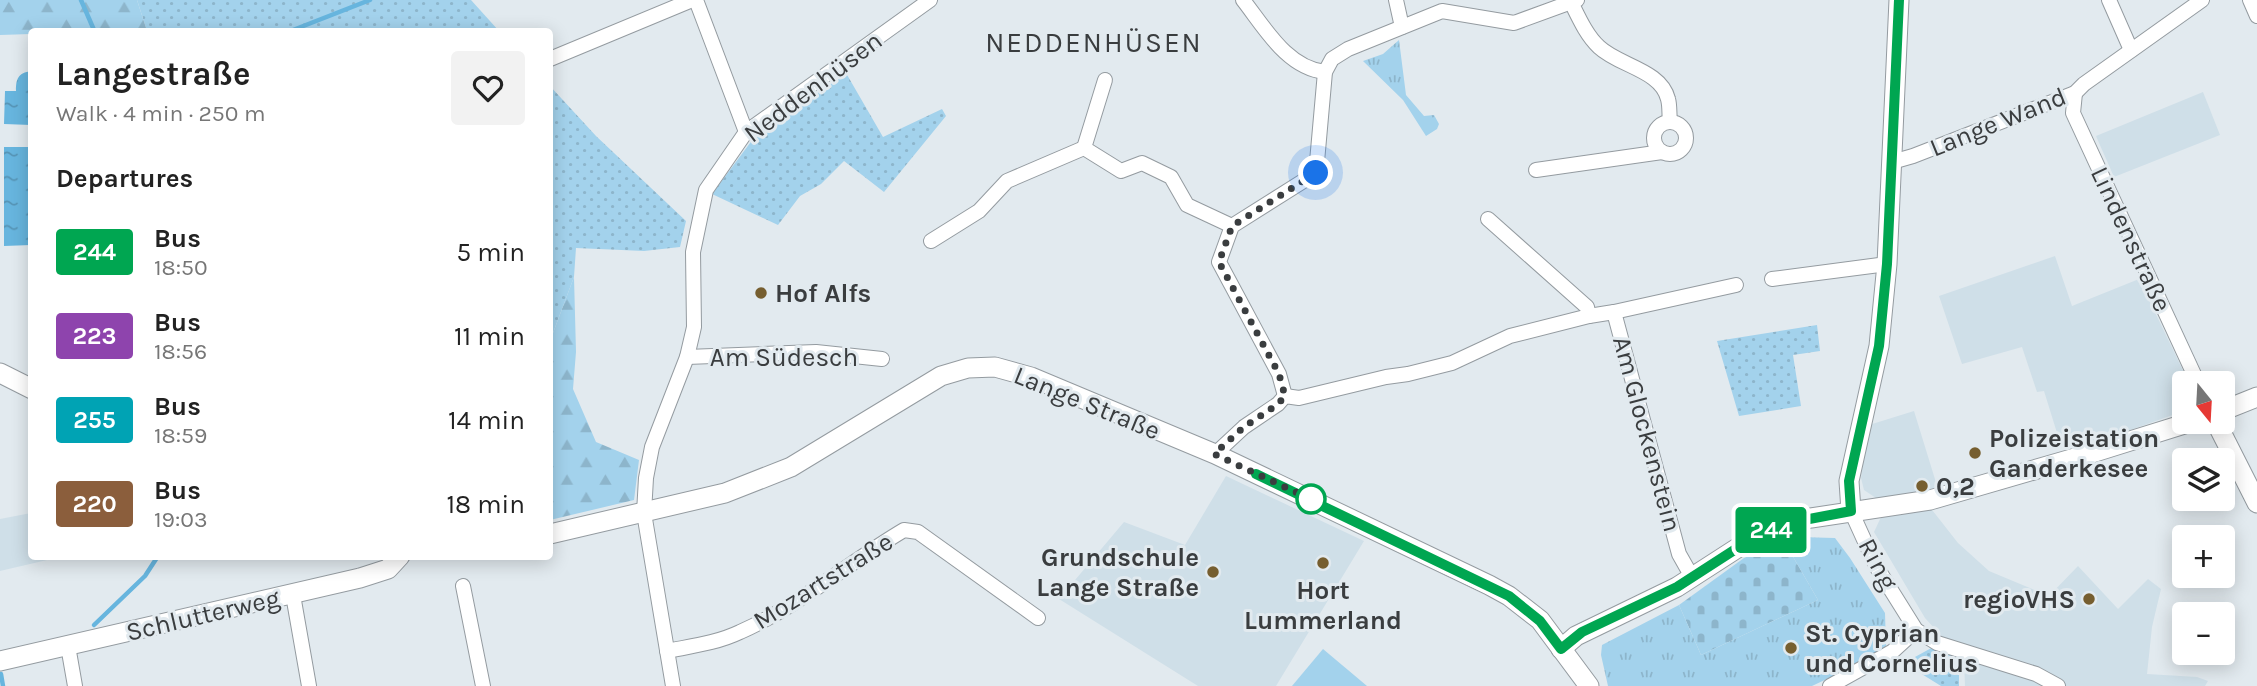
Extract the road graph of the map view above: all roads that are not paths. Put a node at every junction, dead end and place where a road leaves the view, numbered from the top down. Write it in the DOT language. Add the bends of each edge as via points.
graph roads {
  1 [pos="694,0"];
  2 [pos="930,0"];
  3 [pos="1243,0"];
  4 [pos="1396,0"];
  5 [pos="1899,0"];
  6 [pos="2109,0"];
  7 [pos="2202,0"];
  8 [pos="2250,0"];
  9 [pos="1573,1"];
  10 [pos="2257,16"];
  11 [pos="1402,27"];
  12 [pos="2132,50"];
  13 [pos="553,58"];
  14 [pos="1325,72"];
  15 [pos="1105,80"];
  16 [pos="2075,93"];
  17 [pos="1670,122"];
  18 [pos="746,132"];
  19 [pos="1084,148"];
  20 [pos="1662,152"];
  21 [pos="1892,162"];
  22 [pos="1536,170"];
  23 [pos="1488,219"];
  24 [pos="1232,226"];
  25 [pos="931,242"];
  26 [pos="1887,264"];
  27 [pos="1772,279"];
  28 [pos="1736,285"];
  29 [pos="1614,312"];
  30 [pos="1589,316"];
  31 [pos="687,357"];
  32 [pos="882,359"];
  33 [pos="2192,371"];
  34 [pos="0,373"];
  35 [pos="28,386"];
  36 [pos="1285,396"];
  37 [pos="2257,397"];
  38 [pos="2235,406"];
  39 [pos="2172,428"];
  40 [pos="2222,434"];
  41 [pos="1214,454"];
  42 [pos="2257,503"];
  43 [pos="1851,511"];
  44 [pos="644,513"];
  45 [pos="553,533"];
  46 [pos="396,560"];
  47 [pos="1692,578"];
  48 [pos="463,586"];
  49 [pos="293,595"];
  50 [pos="1038,618"];
  51 [pos="1916,630"];
  52 [pos="68,646"];
  53 [pos="1561,649"];
  54 [pos="667,651"];
  55 [pos="0,661"];
  56 [pos="75,686"];
  57 [pos="309,686"];
  58 [pos="483,686"];
  59 [pos="674,686"];
  60 [pos="1589,686"];
  61 [pos="1830,686"];
  62 [pos="2058,686"];
  1 -- 13 [label="street"];
  1 -- 18 [label="street"];
  2 -- 18 [label="street, Neddenhüsen"];
  3 -- 14 [label="street" via="1279,46 1311,70"];
  4 -- 11 [label="street"];
  5 -- 21 [label="street"];
  6 -- 12 [label="street"];
  7 -- 12 [label="street, Lange Wand"];
  8 -- 10 [label="street"];
  9 -- 11 [label="street" via="1514,23 1443,11"];
  9 -- 17 [label="street" via="1599,47 1654,79 1665,91"];
  11 -- 14 [label="street" via="1348,49 1332,59"];
  12 -- 16 [label="street, Lange Wand"];
  14 -- 24 [label="street" via="1316,173"];
  15 -- 19 [label="street"];
  16 -- 21 [label="street, Lange Wand"];
  16 -- 33 [label="street, Lindenstraße" via="2073,113"];
  17 -- 20 [label="street" via="1660,125 1655,134"];
  17 -- 20 [label="street" via="1684,129 1687,139 1678,152"];
  18 -- 31 [label="street, Neddenhüsen" via="706,190 693,252 694,327"];
  19 -- 24 [label="street" via="1121,171 1142,163 1171,177 1188,205"];
  19 -- 25 [label="street" via="1007,181 979,212"];
  20 -- 22 [label="street"];
  21 -- 26 [label="street"];
  23 -- 30 [label="street, Am Glockenstein" via="1587,307"];
  24 -- 36 [label="street" via="1219,262 1279,374"];
  26 -- 27 [label="street"];
  26 -- 43 [label="street" via="1879,346 1849,481"];
  28 -- 29 [label="street"];
  29 -- 30 [label="street, Am Glockenstein"];
  29 -- 47 [label="street, Am Glockenstein" via="1679,554"];
  30 -- 36 [label="street, Am Glockenstein" via="1510,336 1419,372 1299,398"];
  31 -- 32 [label="street, Am Südesch" via="816,352"];
  31 -- 44 [label="street, Neddenhüsen" via="652,447"];
  34 -- 35 [label="street"];
  36 -- 41 [label="street"];
  37 -- 38 [label="street"];
  39 -- 43 [label="street" via="1930,500"];
  40 -- 42 [label="street"];
  41 -- 44 [label="street, Lange Straße" via="1031,377 995,367 968,368 941,376 792,467 725,493"];
  41 -- 53 [label="street, Lange Straße" via="1509,596 1540,621"];
  43 -- 47 [label="street, Ring" via="1783,524"];
  43 -- 51 [label="street, Ring" via="1876,566"];
  44 -- 45 [label="street, Lange Straße"];
  44 -- 54 [label="street, Neddenhüsen"];
  46 -- 49 [label="street, Schlutterweg" via="381,572"];
  47 -- 53 [label="street, Ring" via="1576,636"];
  48 -- 58 [label="street"];
  49 -- 52 [label="street, Schlutterweg"];
  49 -- 57 [label="street"];
  50 -- 54 [label="street, Mozartstraße" via="944,548 918,532 904,530 739,633"];
  51 -- 61 [label="street" via="1893,651"];
  51 -- 62 [label="street" via="1937,643 2036,674"];
  52 -- 55 [label="street, Schlutterweg"];
  52 -- 56 [label="street"];
  53 -- 60 [label="street"];
  54 -- 59 [label="street, Neddenhüsen"];
}
